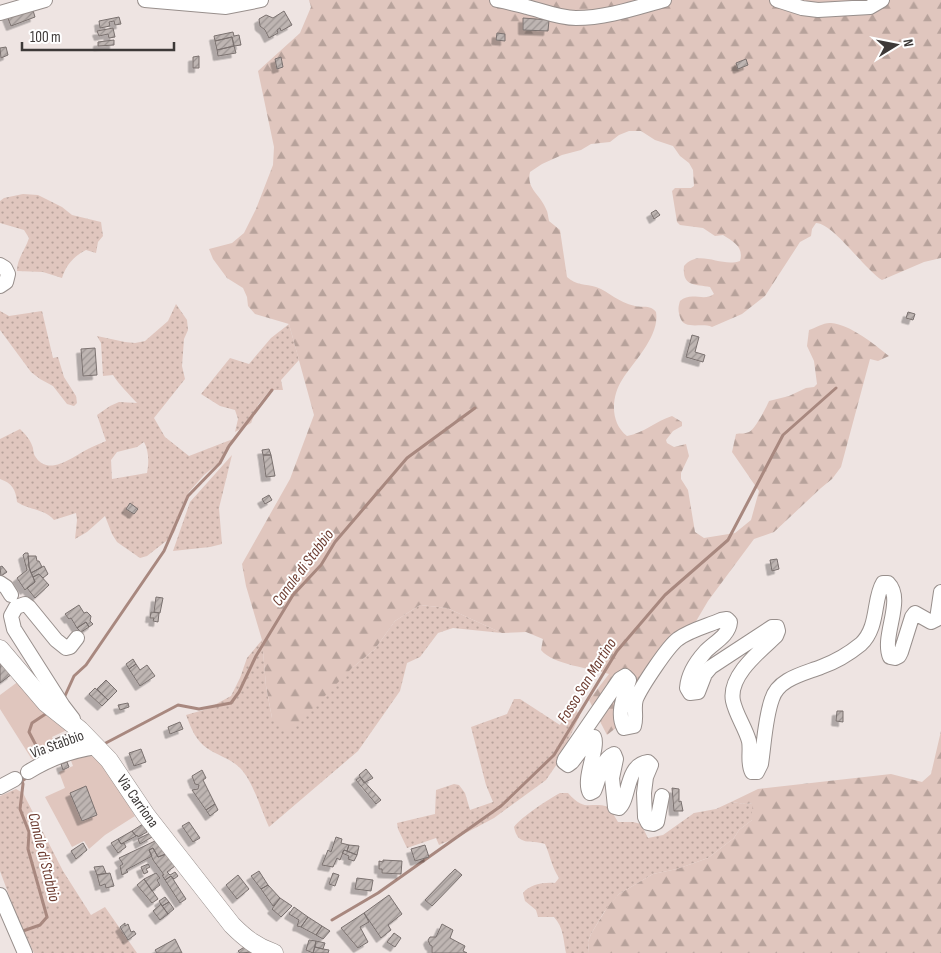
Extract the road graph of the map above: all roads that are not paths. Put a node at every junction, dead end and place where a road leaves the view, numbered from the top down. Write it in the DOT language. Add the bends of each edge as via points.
graph roads {
  1 [pos="45,0"];
  2 [pos="145,0"];
  3 [pos="260,0"];
  4 [pos="497,0"];
  5 [pos="664,0"];
  6 [pos="777,0"];
  7 [pos="882,0"];
  8 [pos="189,2"];
  9 [pos="0,13"];
  10 [pos="0,265"];
  11 [pos="0,286"];
  12 [pos="0,583"];
  13 [pos="941,592"];
  14 [pos="11,595"];
  15 [pos="0,621"];
  16 [pos="14,629"];
  17 [pos="77,638"];
  18 [pos="0,649"];
  19 [pos="80,730"];
  20 [pos="97,746"];
  21 [pos="28,772"];
  22 [pos="15,779"];
  23 [pos="0,787"];
  24 [pos="662,796"];
  25 [pos="0,894"];
  26 [pos="25,953"];
  27 [pos="274,953"];
  1 -- 9 [label="street"];
  2 -- 8 [label="street"];
  3 -- 8 [label="street" via="226,7"];
  4 -- 5 [label="street" via="575,18 593,17"];
  6 -- 7 [label="street" via="818,10 870,7"];
  10 -- 11 [label="street" via="8,274 6,282"];
  12 -- 14 [label="street"];
  13 -- 24 [label="street" via="937,619 932,622 915,613 901,652 895,658 890,656 888,648 893,591 888,583 884,583 876,614 862,642 822,667 797,675 778,687 772,699 757,772 752,772 750,767 750,743 732,694 734,682 776,636 777,627 772,627 711,667 698,692 694,693 687,688 692,670 728,630 730,622 721,620 677,640 640,691 634,711 634,726 629,728 624,728 620,722 629,680 625,676 620,679 564,762 568,765 572,762 594,737 596,743 587,788 590,793 596,788 599,772 614,754 615,807 622,805 635,770 643,762 651,765 644,793 648,823 657,822"];
  15 -- 16 [label="street"];
  16 -- 17 [label="street" via="11,616 16,607 25,604 66,648"];
  16 -- 19 [label="street"];
  18 -- 19 [label="main road, Via Carriona" via="46,702"];
  19 -- 20 [label="main road, Via Carriona"];
  20 -- 21 [label="street, Via Stabbio" via="53,759"];
  20 -- 27 [label="main road, Via Carriona" via="232,925 261,949"];
  22 -- 23 [label="street"];
  25 -- 26 [label="street"];
}
